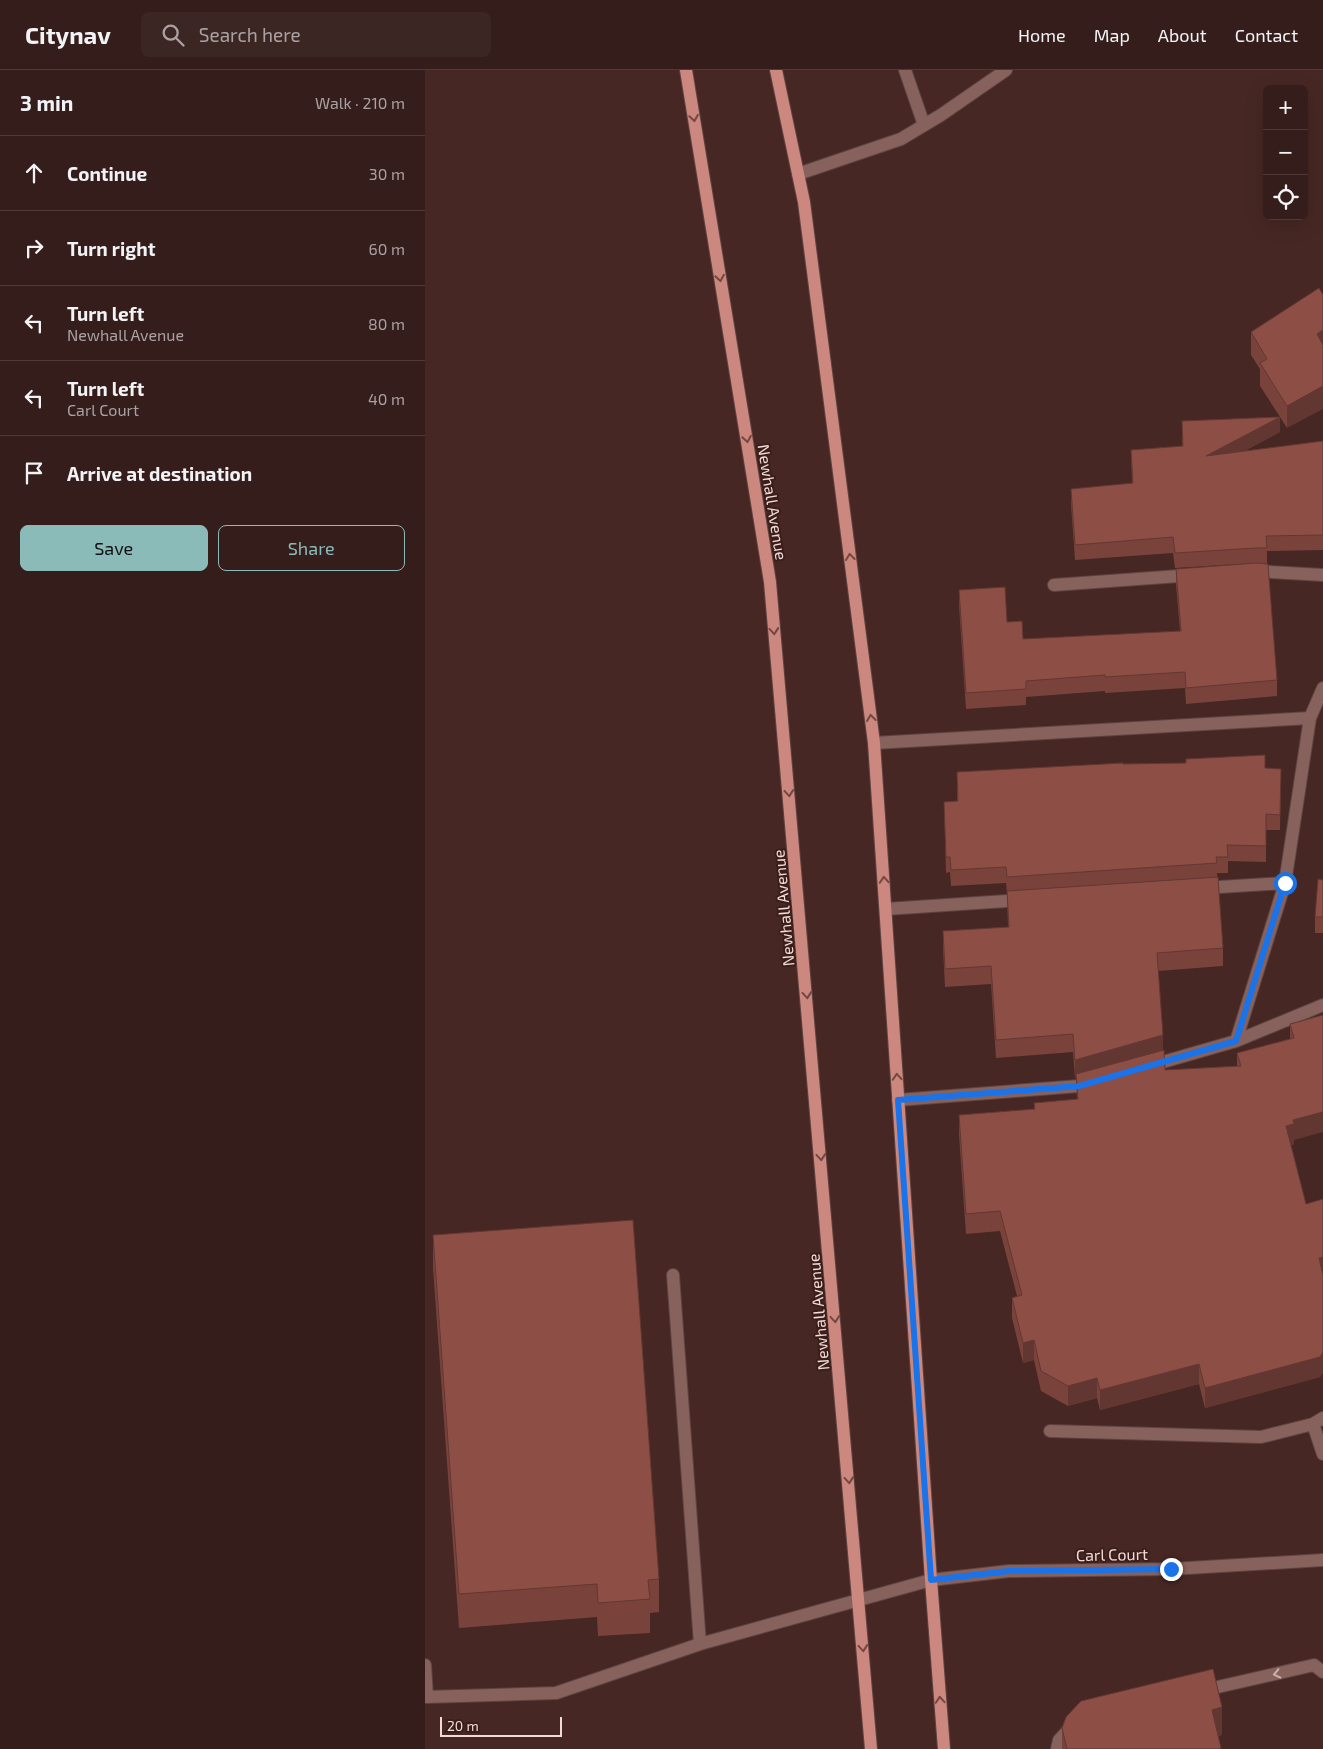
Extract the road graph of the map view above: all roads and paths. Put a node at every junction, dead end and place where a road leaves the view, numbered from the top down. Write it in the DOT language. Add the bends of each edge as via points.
graph roads {
  1 [pos="686,70"];
  2 [pos="776,70"];
  3 [pos="905,70"];
  4 [pos="1006,70"];
  5 [pos="924,125"];
  6 [pos="798,174"];
  7 [pos="1237,572"];
  8 [pos="1208,574"];
  9 [pos="1323,575"];
  10 [pos="1054,585"];
  11 [pos="1323,688"];
  12 [pos="1310,718"];
  13 [pos="874,743"];
  14 [pos="1285,883"];
  15 [pos="1188,889"];
  16 [pos="1032,900"];
  17 [pos="886,909"];
  18 [pos="1323,1005"];
  19 [pos="1236,1041"];
  20 [pos="1134,1070"];
  21 [pos="1106,1078"];
  22 [pos="898,1100"];
  23 [pos="673,1275"];
  24 [pos="1318,1421"];
  25 [pos="1050,1431"];
  26 [pos="1323,1454"];
  27 [pos="1323,1560"];
  28 [pos="931,1580"];
  29 [pos="860,1600"];
  30 [pos="701,1644"];
  31 [pos="425,1664"];
  32 [pos="1323,1672"];
  33 [pos="1192,1692"];
  34 [pos="426,1697"];
  35 [pos="1079,1718"];
  36 [pos="871,1749"];
  37 [pos="944,1749"];
  38 [pos="1057,1749"];
  1 -- 29 [label="main road, Newhall Avenue, one-way" via="770,582"];
  2 -- 6 [label="main road"];
  3 -- 5 [label="street"];
  4 -- 5 [label="street"];
  5 -- 6 [label="street" via="901,139"];
  13 -- 6 [label="main road, one-way"];
  7 -- 9 [label="street"];
  8 -- 10 [label="street"];
  11 -- 12 [label="street"];
  12 -- 13 [label="street"];
  12 -- 14 [label="street"];
  17 -- 13 [label="main road, one-way"];
  14 -- 15 [label="street"];
  14 -- 19 [label="street"];
  16 -- 17 [label="street"];
  22 -- 17 [label="main road, one-way"];
  18 -- 19 [label="street"];
  19 -- 20 [label="street"];
  21 -- 22 [label="street" via="1079,1086"];
  22 -- 28 [label="main road"];
  23 -- 30 [label="street"];
  24 -- 25 [label="street" via="1261,1437"];
  24 -- 26 [label="street"];
  27 -- 28 [label="street, Carl Court" via="1171,1569 1009,1571"];
  28 -- 29 [label="street, Carl Court"];
  37 -- 28 [label="main road, one-way"];
  29 -- 30 [label="street, Carl Court"];
  29 -- 36 [label="main road, Newhall Avenue, one-way"];
  30 -- 34 [label="street, Carl Court" via="556,1692"];
  31 -- 34 [label="street"];
  32 -- 33 [label="street, one-way" via="1314,1665"];
  35 -- 38 [label="street" via="1059,1740"];
}
